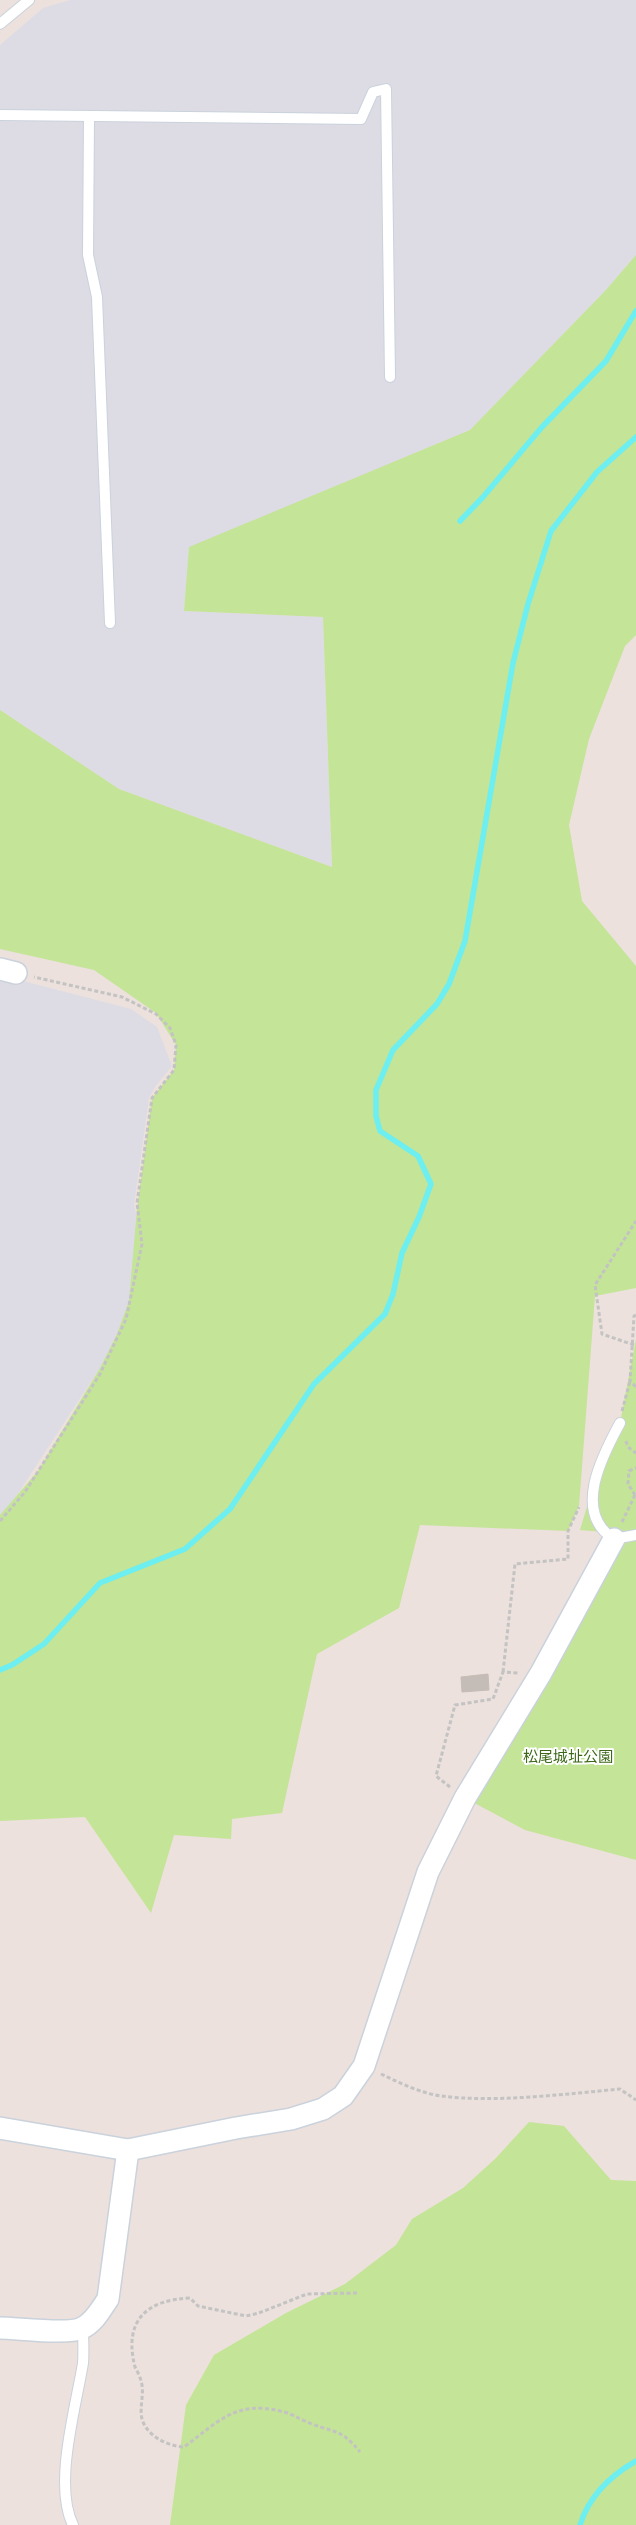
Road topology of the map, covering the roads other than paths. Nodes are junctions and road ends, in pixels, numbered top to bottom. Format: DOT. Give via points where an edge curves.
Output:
graph roads {
  1 [pos="29,0"];
  2 [pos="0,24"];
  3 [pos="0,115"];
  4 [pos="89,116"];
  5 [pos="390,377"];
  6 [pos="110,623"];
  7 [pos="620,1423"];
  8 [pos="636,1535"];
  9 [pos="614,1539"];
  10 [pos="0,2128"];
  11 [pos="128,2150"];
  12 [pos="0,2328"];
  13 [pos="82,2328"];
  14 [pos="74,2525"];
  1 -- 2 [label="lane"];
  3 -- 4 [label="lane"];
  4 -- 5 [label="lane" via="361,119 373,92 386,89"];
  4 -- 6 [label="lane" via="88,255 97,297"];
  7 -- 9 [label="lane" via="601,1460 594,1483 596,1521 603,1532"];
  8 -- 9 [label="lane"];
  9 -- 11 [label="street" via="541,1673 465,1798 428,1872 364,2066 343,2096 323,2109 291,2120"];
  10 -- 11 [label="street"];
  11 -- 13 [label="street" via="108,2299 97,2316"];
  12 -- 13 [label="street"];
  13 -- 14 [label="lane" via="83,2361 69,2441 67,2480 68,2514"];
}
